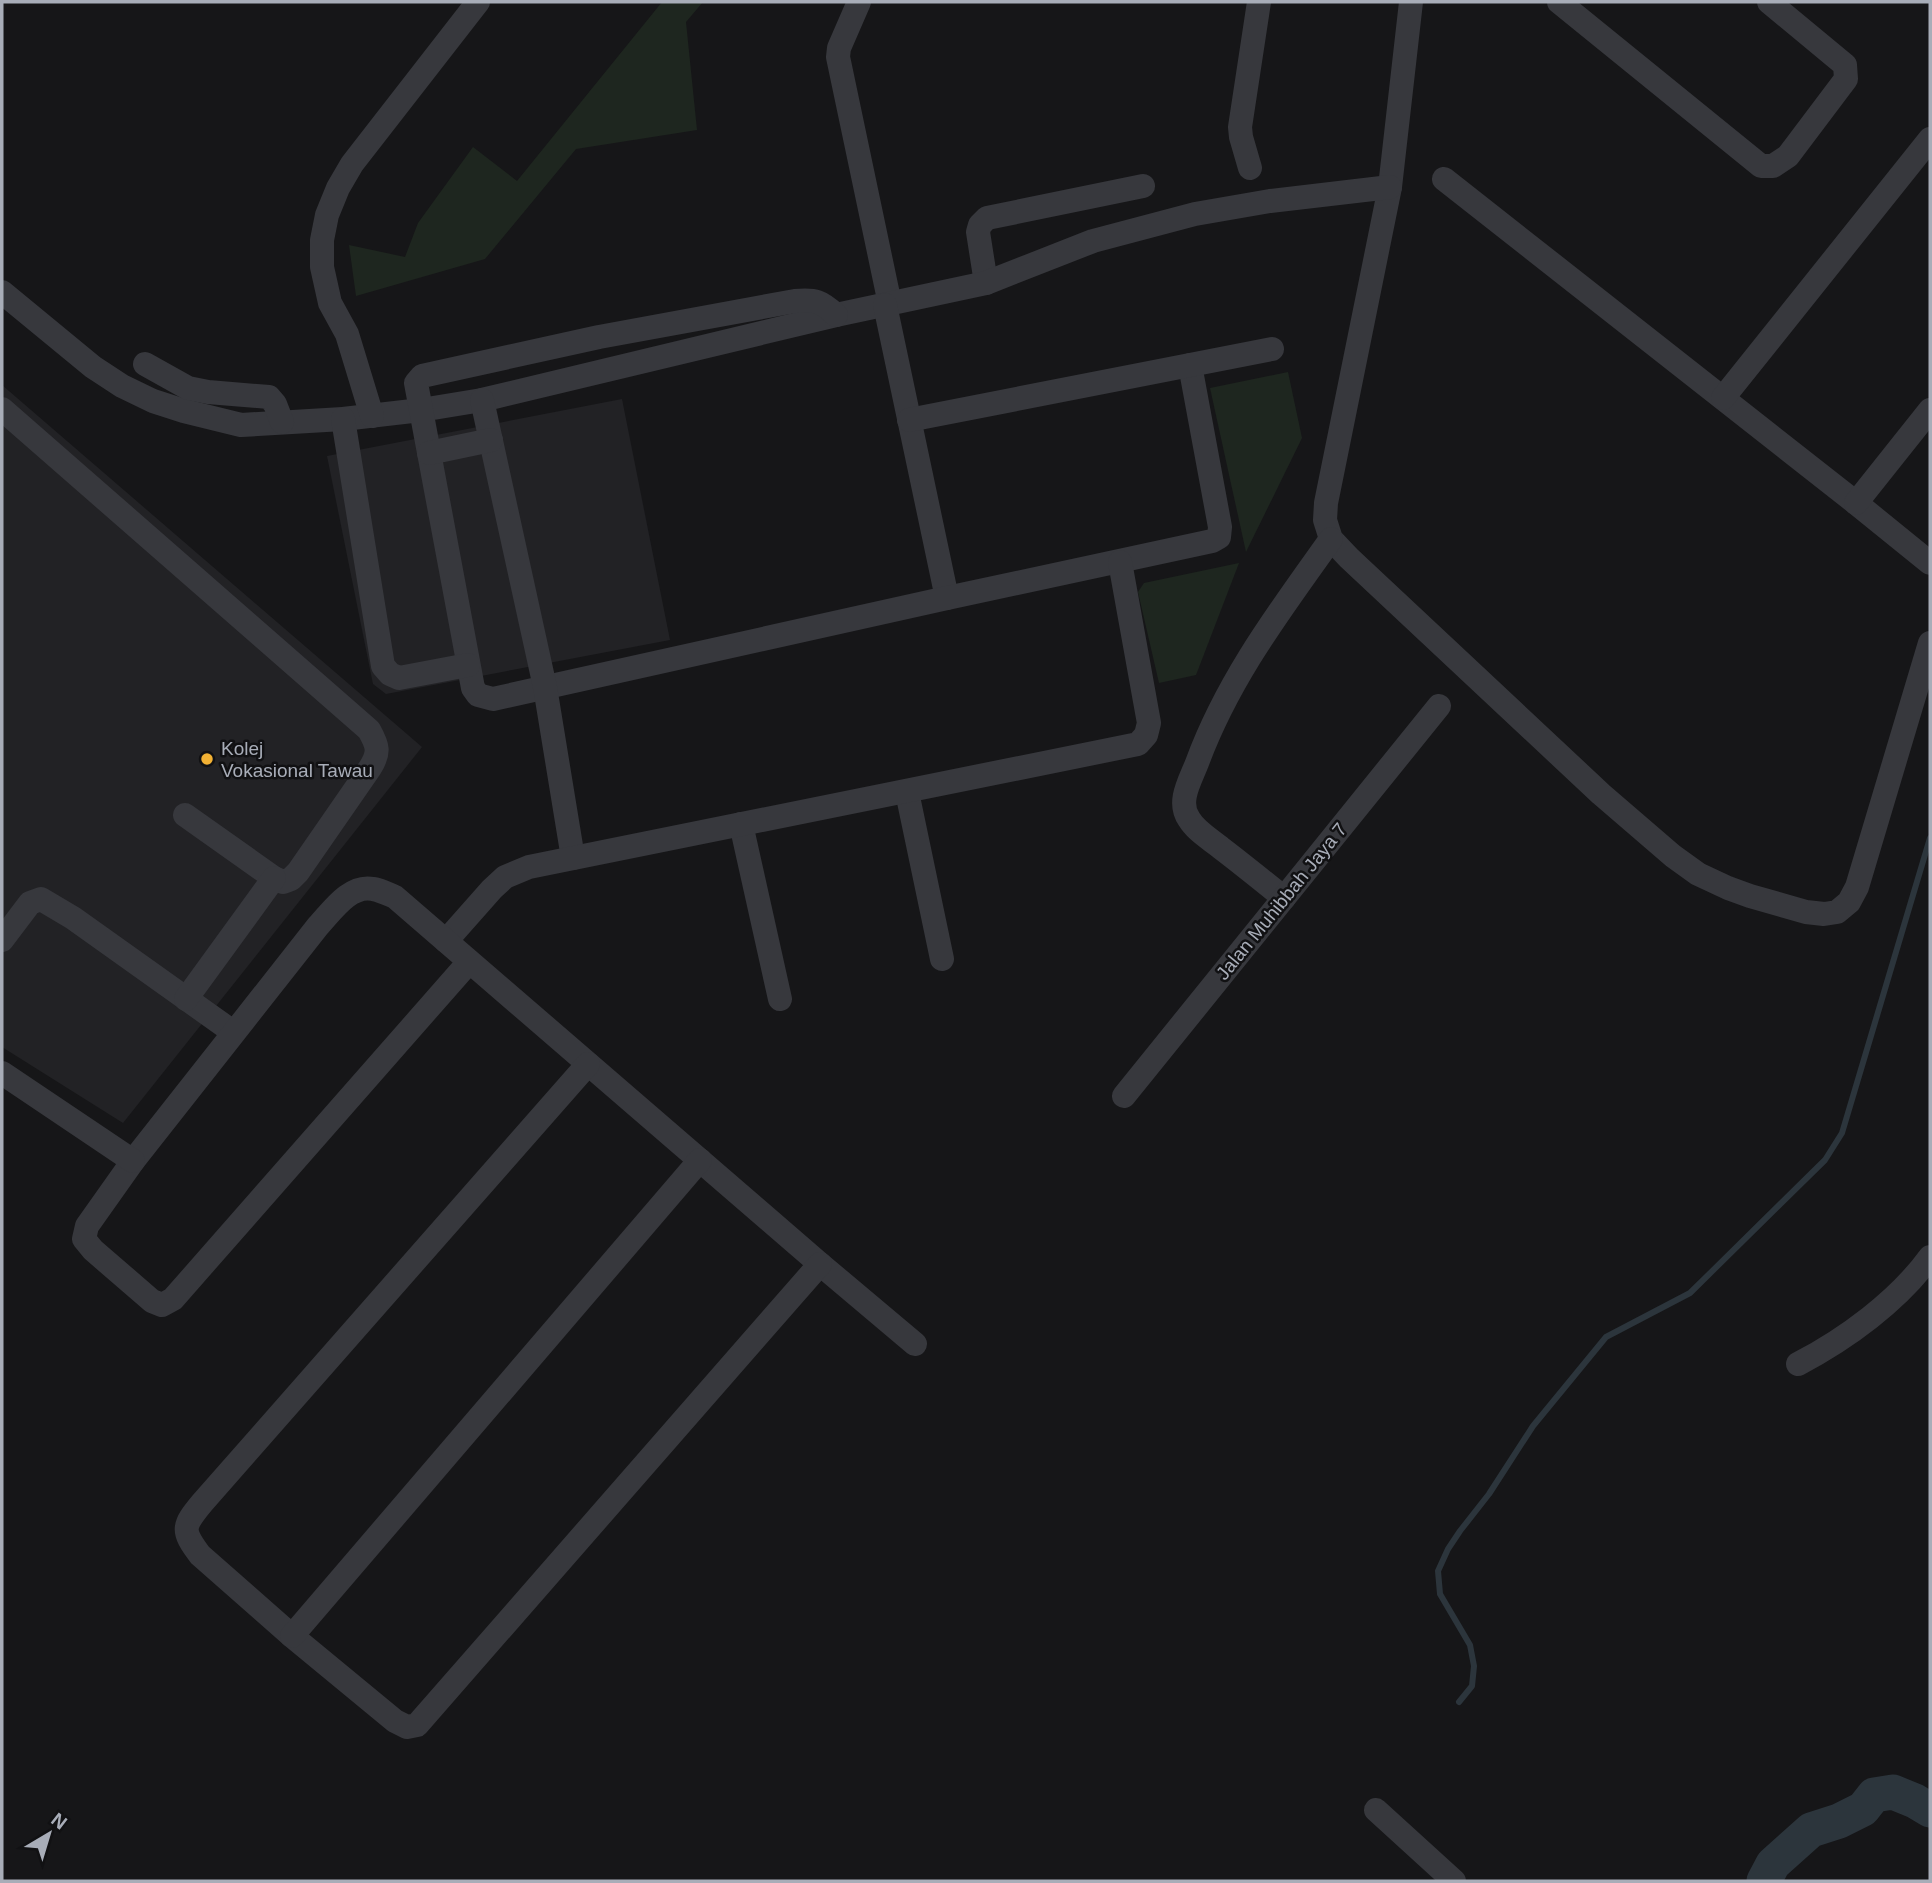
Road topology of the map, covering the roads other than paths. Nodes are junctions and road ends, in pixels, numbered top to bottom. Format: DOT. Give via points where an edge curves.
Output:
graph roads {
  1 [pos="478,2"];
  2 [pos="859,2"];
  3 [pos="1259,2"];
  4 [pos="1411,2"];
  5 [pos="1559,2"];
  6 [pos="1769,2"];
  7 [pos="1930,139"];
  8 [pos="1250,168"];
  9 [pos="1444,179"];
  10 [pos="1143,186"];
  11 [pos="1390,187"];
  12 [pos="986,283"];
  13 [pos="2,292"];
  14 [pos="888,305"];
  15 [pos="836,314"];
  16 [pos="1272,349"];
  17 [pos="145,364"];
  18 [pos="1190,365"];
  19 [pos="1723,397"];
  20 [pos="482,400"];
  21 [pos="2,409"];
  22 [pos="421,410"];
  23 [pos="1930,410"];
  24 [pos="372,416"];
  25 [pos="343,419"];
  26 [pos="909,420"];
  27 [pos="282,422"];
  28 [pos="491,440"];
  29 [pos="429,453"];
  30 [pos="1856,503"];
  31 [pos="1331,539"];
  32 [pos="1120,562"];
  33 [pos="1930,564"];
  34 [pos="947,598"];
  35 [pos="1930,643"];
  36 [pos="468,665"];
  37 [pos="545,687"];
  38 [pos="1439,706"];
  39 [pos="907,792"];
  40 [pos="185,815"];
  41 [pos="741,824"];
  42 [pos="573,858"];
  43 [pos="274,878"];
  44 [pos="1284,898"];
  45 [pos="2,940"];
  46 [pos="446,941"];
  47 [pos="942,959"];
  48 [pos="469,962"];
  49 [pos="187,999"];
  50 [pos="780,999"];
  51 [pos="233,1032"];
  52 [pos="588,1064"];
  53 [pos="2,1073"];
  54 [pos="1124,1096"];
  55 [pos="700,1160"];
  56 [pos="133,1161"];
  57 [pos="1930,1257"];
  58 [pos="820,1264"];
  59 [pos="915,1344"];
  60 [pos="1798,1364"];
  61 [pos="292,1636"];
  62 [pos="1376,1810"];
  63 [pos="1454,1881"];
  1 -- 24 [label="street" via="352,164 327,215 322,240 330,303 347,334"];
  2 -- 14 [label="street" via="838,57"];
  3 -- 8 [label="street" via="1241,127"];
  4 -- 11 [label="street"];
  5 -- 6 [label="street" via="1761,166 1773,166 1788,156 1846,79 1845,65"];
  7 -- 19 [label="street"];
  9 -- 19 [label="street"];
  10 -- 12 [label="street" via="987,218 978,232"];
  11 -- 12 [label="street" via="1195,214 1093,241"];
  11 -- 31 [label="street" via="1326,503"];
  12 -- 14 [label="street"];
  13 -- 27 [label="street" via="93,367 153,401 242,425"];
  14 -- 15 [label="street"];
  14 -- 26 [label="street"];
  15 -- 20 [label="street"];
  15 -- 22 [label="street" via="813,299 431,373 416,383"];
  16 -- 18 [label="street"];
  17 -- 27 [label="street" via="188,388 269,397"];
  18 -- 26 [label="street"];
  18 -- 32 [label="street" via="1219,537"];
  19 -- 30 [label="street"];
  20 -- 22 [label="street"];
  20 -- 28 [label="street"];
  21 -- 43 [label="street" via="369,730 377,744 377,757 370,768 298,872 284,882"];
  22 -- 24 [label="street"];
  22 -- 29 [label="street"];
  23 -- 30 [label="street"];
  24 -- 25 [label="street"];
  25 -- 27 [label="street"];
  25 -- 36 [label="street" via="383,666 399,678"];
  26 -- 34 [label="street"];
  28 -- 29 [label="street"];
  28 -- 37 [label="street"];
  29 -- 36 [label="street"];
  30 -- 33 [label="street"];
  31 -- 35 [label="street" via="1673,856 1727,887 1806,912 1837,912 1857,887"];
  31 -- 44 [label="street" via="1228,692 1183,805 1202,833"];
  32 -- 34 [label="street"];
  32 -- 39 [label="street" via="1149,723 1138,744"];
  34 -- 37 [label="street"];
  36 -- 37 [label="street" via="473,688 485,698"];
  37 -- 42 [label="street"];
  38 -- 44 [label="street, Jalan Muhibbah Jaya 7"];
  39 -- 41 [label="street"];
  39 -- 47 [label="street"];
  40 -- 43 [label="street"];
  41 -- 42 [label="street"];
  41 -- 50 [label="street"];
  42 -- 46 [label="street" via="505,877"];
  43 -- 49 [label="street"];
  44 -- 54 [label="street, Jalan Muhibbah Jaya 7"];
  45 -- 49 [label="street" via="30,902 41,899"];
  46 -- 48 [label="street"];
  46 -- 51 [label="street" via="395,897 371,888 354,891 318,926"];
  48 -- 52 [label="street"];
  48 -- 56 [label="street" via="173,1299 162,1305 84,1239 87,1226"];
  49 -- 51 [label="street"];
  51 -- 56 [label="street"];
  52 -- 55 [label="street"];
  52 -- 61 [label="street" via="192,1515 186,1527 188,1539 200,1555"];
  53 -- 56 [label="street"];
  55 -- 58 [label="street"];
  55 -- 61 [label="street"];
  57 -- 60 [label="street" via="1906,1285 1853,1331"];
  58 -- 59 [label="street"];
  58 -- 61 [label="street" via="417,1725 407,1727 395,1721"];
  62 -- 63 [label="street"];
}
